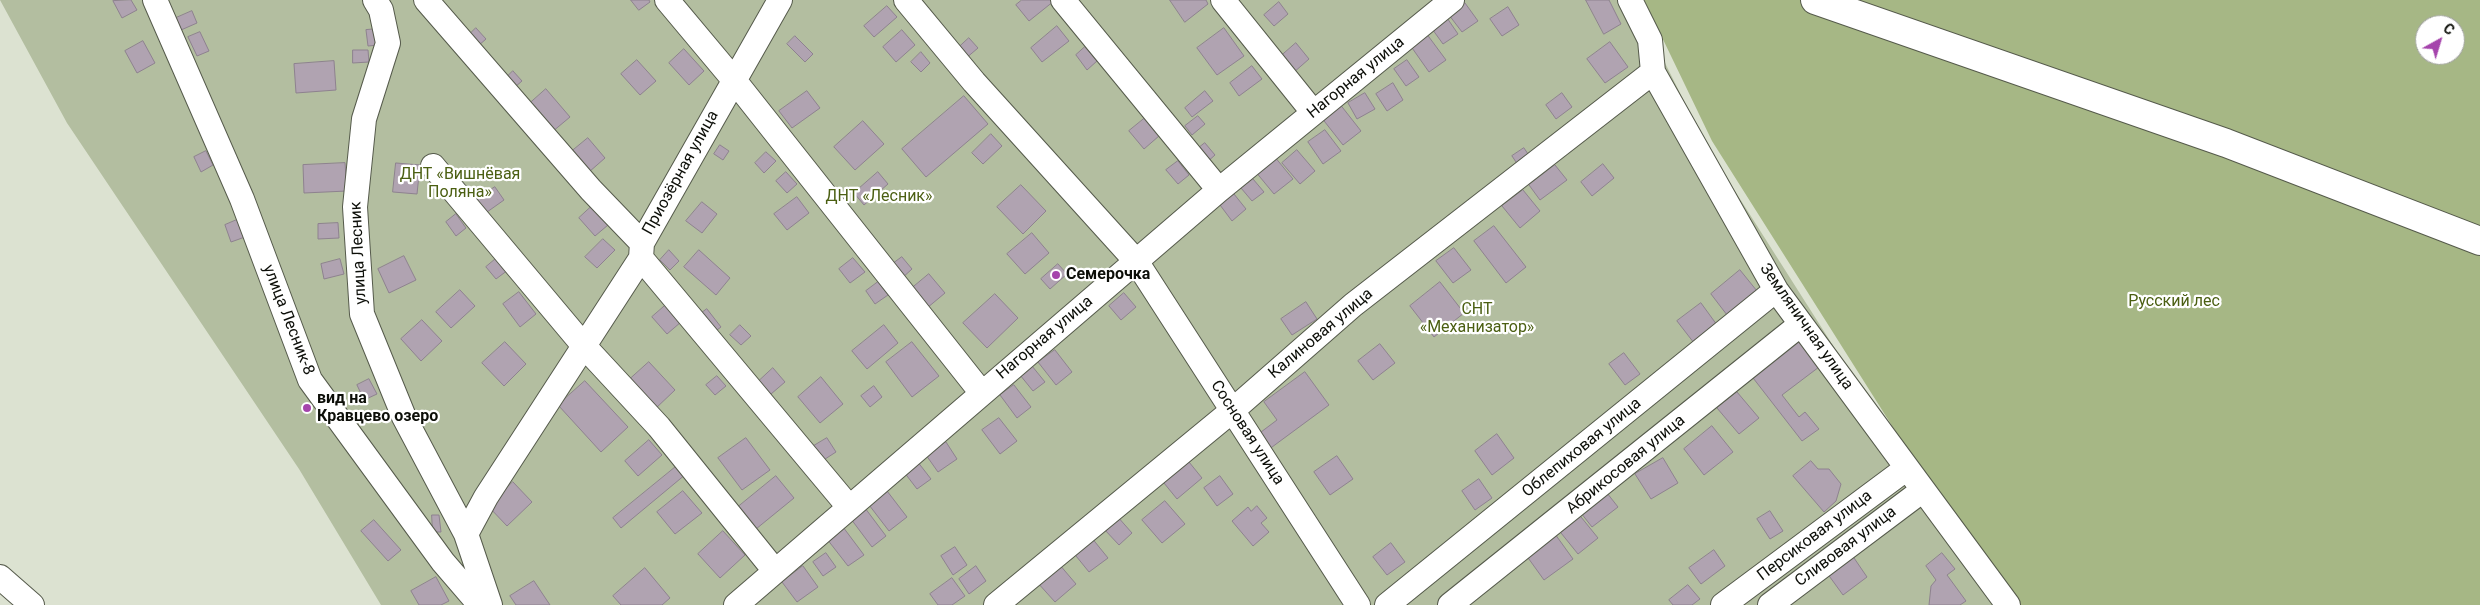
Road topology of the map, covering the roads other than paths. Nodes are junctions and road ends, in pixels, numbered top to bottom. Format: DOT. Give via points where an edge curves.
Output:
graph roads {
  1 [pos="155,0"];
  2 [pos="376,0"];
  3 [pos="426,0"];
  4 [pos="667,0"];
  5 [pos="780,0"];
  6 [pos="906,0"];
  7 [pos="1063,0"];
  8 [pos="1223,0"];
  9 [pos="1452,0"];
  10 [pos="1630,0"];
  11 [pos="1816,0"];
  12 [pos="1653,72"];
  13 [pos="734,80"];
  14 [pos="1313,112"];
  15 [pos="434,166"];
  16 [pos="1219,190"];
  17 [pos="2480,241"];
  18 [pos="641,250"];
  19 [pos="1136,261"];
  20 [pos="1776,290"];
  21 [pos="1801,324"];
  22 [pos="584,346"];
  23 [pos="982,392"];
  24 [pos="1233,410"];
  25 [pos="1907,468"];
  26 [pos="1923,490"];
  27 [pos="849,507"];
  28 [pos="466,534"];
  29 [pos="775,571"];
  30 [pos="0,577"];
  31 [pos="2000,602"];
  32 [pos="32,605"];
  33 [pos="480,605"];
  34 [pos="490,605"];
  35 [pos="736,605"];
  36 [pos="996,605"];
  37 [pos="1358,605"];
  38 [pos="1387,605"];
  39 [pos="1450,605"];
  40 [pos="1723,605"];
  41 [pos="1770,605"];
  1 -- 33 [label="street, улица Лесник-8" via="242,199 310,380 443,562"];
  2 -- 28 [label="street, улица Лесник" via="388,43 364,119 355,207 362,314 404,416"];
  3 -- 18 [label="street"];
  4 -- 13 [label="street"];
  5 -- 13 [label="street, Приозёрная улица"];
  6 -- 19 [label="street, Сосновая улица" via="974,82"];
  7 -- 16 [label="street"];
  8 -- 14 [label="street"];
  9 -- 14 [label="street, Нагорная улица"];
  10 -- 12 [label="street, Земляничная улица" via="1650,40"];
  11 -- 17 [label="main road" via="2226,143"];
  12 -- 20 [label="street, Земляничная улица"];
  12 -- 24 [label="street, Калиновая улица" via="1353,305"];
  13 -- 18 [label="street, Приозёрная улица"];
  13 -- 23 [label="street"];
  14 -- 16 [label="street, Нагорная улица"];
  15 -- 22 [label="street"];
  16 -- 19 [label="street, Нагорная улица"];
  18 -- 22 [label="street, Приозёрная улица"];
  18 -- 27 [label="street"];
  19 -- 23 [label="street, Нагорная улица"];
  19 -- 24 [label="street, Сосновая улица"];
  20 -- 21 [label="street, Земляничная улица"];
  20 -- 38 [label="street, Облепиховая улица"];
  21 -- 25 [label="street, Земляничная улица"];
  21 -- 39 [label="street, Абрикосовая улица"];
  22 -- 28 [label="street, Приозёрная улица"];
  22 -- 29 [label="street" via="658,427"];
  23 -- 27 [label="street, Нагорная улица"];
  24 -- 36 [label="street, Калиновая улица"];
  24 -- 37 [label="street, Сосновая улица"];
  25 -- 26 [label="street, Земляничная улица"];
  25 -- 40 [label="street, Персиковая улица"];
  26 -- 31 [label="street, Земляничная улица"];
  26 -- 41 [label="street, Сливовая улица"];
  27 -- 29 [label="street, Нагорная улица"];
  28 -- 34 [label="street, улица Лесник"];
  29 -- 35 [label="street, Нагорная улица"];
  30 -- 32 [label="street"];
}
